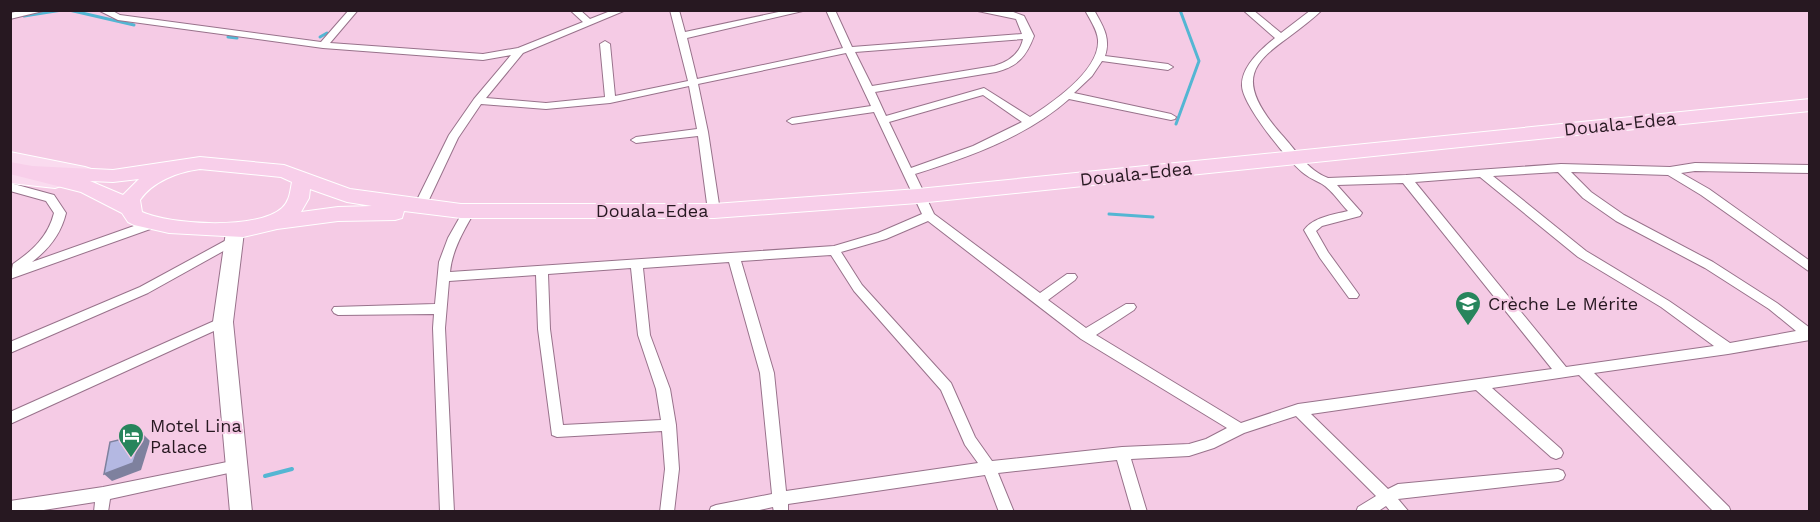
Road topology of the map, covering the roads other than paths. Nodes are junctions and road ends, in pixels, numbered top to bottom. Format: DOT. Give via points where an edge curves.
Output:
graph roads {
  1 [pos="44,10"];
  2 [pos="102,10"];
  3 [pos="354,10"];
  4 [pos="574,10"];
  5 [pos="622,10"];
  6 [pos="675,10"];
  7 [pos="803,10"];
  8 [pos="830,10"];
  9 [pos="977,10"];
  10 [pos="1089,10"];
  11 [pos="1247,10"];
  12 [pos="1318,10"];
  13 [pos="10,16"];
  14 [pos="589,23"];
  15 [pos="682,36"];
  16 [pos="1029,36"];
  17 [pos="1281,38"];
  18 [pos="605,44"];
  19 [pos="323,45"];
  20 [pos="847,50"];
  21 [pos="520,51"];
  22 [pos="1099,58"];
  23 [pos="1168,67"];
  24 [pos="693,81"];
  25 [pos="869,90"];
  26 [pos="1067,95"];
  27 [pos="478,100"];
  28 [pos="610,100"];
  29 [pos="1809,105"];
  30 [pos="878,108"];
  31 [pos="1170,117"];
  32 [pos="884,120"];
  33 [pos="792,121"];
  34 [pos="1031,123"];
  35 [pos="703,132"];
  36 [pos="636,140"];
  37 [pos="1294,157"];
  38 [pos="10,158"];
  39 [pos="181,165"];
  40 [pos="10,168"];
  41 [pos="1562,168"];
  42 [pos="1809,169"];
  43 [pos="1670,171"];
  44 [pos="33,172"];
  45 [pos="907,173"];
  46 [pos="1483,174"];
  47 [pos="96,176"];
  48 [pos="10,177"];
  49 [pos="302,179"];
  50 [pos="1406,179"];
  51 [pos="1327,182"];
  52 [pos="78,185"];
  53 [pos="10,187"];
  54 [pos="918,196"];
  55 [pos="420,206"];
  56 [pos="130,208"];
  57 [pos="465,211"];
  58 [pos="714,211"];
  59 [pos="928,216"];
  60 [pos="276,222"];
  61 [pos="152,224"];
  62 [pos="234,236"];
  63 [pos="834,250"];
  64 [pos="734,257"];
  65 [pos="637,264"];
  66 [pos="1809,268"];
  67 [pos="542,271"];
  68 [pos="10,273"];
  69 [pos="444,277"];
  70 [pos="1071,277"];
  71 [pos="1353,295"];
  72 [pos="1039,300"];
  73 [pos="1130,307"];
  74 [pos="441,309"];
  75 [pos="338,310"];
  76 [pos="223,322"];
  77 [pos="1809,334"];
  78 [pos="1086,335"];
  79 [pos="10,348"];
  80 [pos="1728,349"];
  81 [pos="1582,370"];
  82 [pos="1563,372"];
  83 [pos="1478,384"];
  84 [pos="1298,410"];
  85 [pos="10,418"];
  86 [pos="669,425"];
  87 [pos="1240,429"];
  88 [pos="1122,453"];
  89 [pos="1556,453"];
  90 [pos="237,466"];
  91 [pos="989,468"];
  92 [pos="1558,475"];
  93 [pos="103,494"];
  94 [pos="1386,498"];
  95 [pos="780,505"];
  96 [pos="10,508"];
  97 [pos="101,512"];
  98 [pos="241,512"];
  99 [pos="447,512"];
  100 [pos="667,512"];
  101 [pos="716,512"];
  102 [pos="1007,512"];
  103 [pos="1140,512"];
  104 [pos="1363,512"];
  105 [pos="1402,512"];
  106 [pos="1725,512"];
  1 -- 13 [label="street"];
  2 -- 19 [label="street" via="118,17"];
  3 -- 19 [label="street"];
  4 -- 14 [label="street"];
  5 -- 14 [label="street"];
  6 -- 15 [label="street"];
  7 -- 15 [label="street"];
  8 -- 20 [label="street"];
  9 -- 16 [label="street" via="1019,17"];
  10 -- 22 [label="street" via="1103,40"];
  11 -- 17 [label="street"];
  12 -- 17 [label="street"];
  14 -- 21 [label="street"];
  15 -- 24 [label="street"];
  16 -- 20 [label="street"];
  16 -- 25 [label="street" via="1026,47 1008,66"];
  17 -- 37 [label="street" via="1256,61 1247,84 1260,115"];
  18 -- 28 [label="street"];
  19 -- 21 [label="street" via="483,57"];
  20 -- 24 [label="street"];
  20 -- 25 [label="street"];
  21 -- 27 [label="street"];
  22 -- 23 [label="street"];
  22 -- 26 [label="street"];
  24 -- 28 [label="street"];
  24 -- 35 [label="street"];
  25 -- 30 [label="street"];
  26 -- 31 [label="street"];
  26 -- 34 [label="street"];
  27 -- 28 [label="street" via="546,106"];
  27 -- 55 [label="street" via="453,137"];
  29 -- 37 [label="highway, Douala-Edea"];
  30 -- 32 [label="street"];
  30 -- 33 [label="street"];
  32 -- 34 [label="street" via="984,90"];
  32 -- 45 [label="street"];
  34 -- 45 [label="street" via="973,152"];
  35 -- 36 [label="street"];
  35 -- 58 [label="street"];
  37 -- 51 [label="street"];
  37 -- 54 [label="highway, Douala-Edea"];
  38 -- 47 [label="main road"];
  39 -- 47 [label="highway"];
  39 -- 49 [label="highway" via="200,163 284,171"];
  39 -- 56 [label="highway" via="150,178 133,195"];
  40 -- 44 [label="highway"];
  41 -- 43 [label="street"];
  41 -- 46 [label="street"];
  41 -- 77 [label="street" via="1587,195 1620,218 1709,265"];
  42 -- 43 [label="street" via="1695,167"];
  43 -- 66 [label="street"];
  44 -- 47 [label="highway"];
  44 -- 52 [label="highway"];
  45 -- 54 [label="street"];
  46 -- 50 [label="street"];
  46 -- 80 [label="street" via="1582,254 1665,304"];
  48 -- 52 [label="main road"];
  49 -- 55 [label="highway" via="347,195"];
  49 -- 60 [label="highway" via="297,204"];
  50 -- 51 [label="street"];
  50 -- 82 [label="street"];
  51 -- 71 [label="street" via="1356,213 1318,223 1310,230"];
  52 -- 56 [label="highway" via="115,198"];
  53 -- 68 [label="street" via="50,198 60,213 44,246"];
  54 -- 58 [label="highway, Douala-Edea"];
  54 -- 59 [label="street"];
  55 -- 57 [label="highway"];
  56 -- 61 [label="highway" via="135,217"];
  57 -- 58 [label="highway, Douala-Edea"];
  57 -- 60 [label="highway" via="338,214"];
  57 -- 69 [label="street" via="449,248"];
  59 -- 63 [label="street" via="882,236"];
  59 -- 72 [label="street"];
  60 -- 62 [label="highway"];
  61 -- 62 [label="highway"];
  61 -- 68 [label="street"];
  62 -- 76 [label="main road"];
  62 -- 79 [label="street" via="144,290"];
  63 -- 64 [label="street"];
  63 -- 91 [label="street" via="858,288 940,378"];
  64 -- 65 [label="street"];
  64 -- 95 [label="street" via="767,373"];
  65 -- 67 [label="street"];
  65 -- 86 [label="street" via="644,335 663,389"];
  67 -- 69 [label="street"];
  67 -- 86 [label="street" via="544,329 557,431"];
  69 -- 74 [label="street"];
  70 -- 72 [label="street"];
  72 -- 78 [label="street"];
  73 -- 78 [label="street"];
  74 -- 75 [label="street"];
  74 -- 99 [label="street"];
  76 -- 85 [label="street"];
  76 -- 90 [label="main road"];
  77 -- 80 [label="street"];
  78 -- 87 [label="street"];
  80 -- 81 [label="street"];
  81 -- 82 [label="street"];
  81 -- 106 [label="street"];
  82 -- 83 [label="street"];
  83 -- 84 [label="street"];
  83 -- 89 [label="street"];
  84 -- 87 [label="street"];
  84 -- 94 [label="street"];
  86 -- 100 [label="street" via="672,469"];
  87 -- 88 [label="street" via="1189,450"];
  88 -- 91 [label="street"];
  88 -- 103 [label="street"];
  90 -- 93 [label="street"];
  90 -- 98 [label="main road"];
  91 -- 95 [label="street"];
  91 -- 102 [label="street"];
  92 -- 94 [label="street" via="1398,491"];
  93 -- 96 [label="street"];
  93 -- 97 [label="street"];
  94 -- 104 [label="street"];
  94 -- 105 [label="street"];
  95 -- 101 [label="street"];
}
